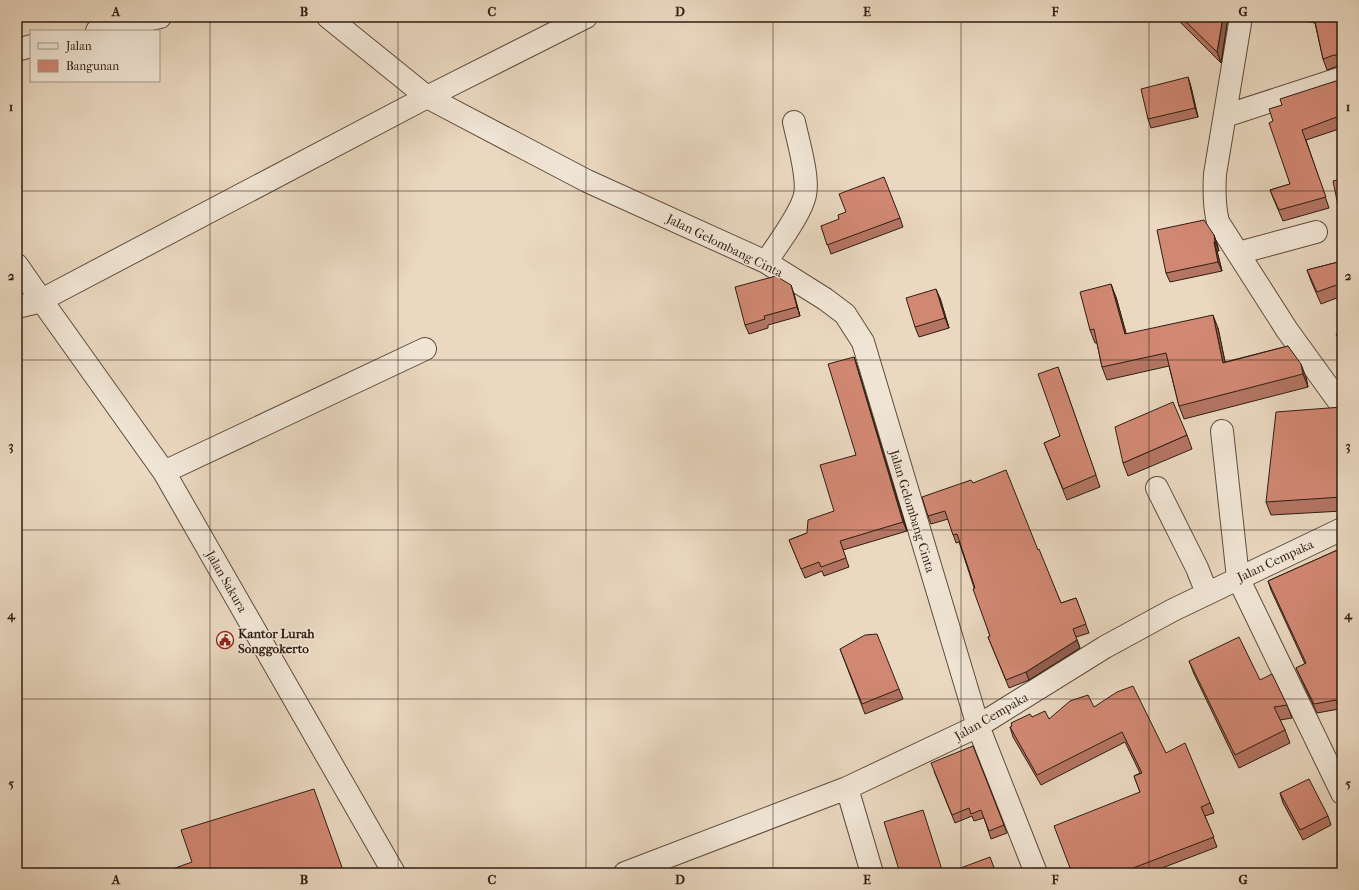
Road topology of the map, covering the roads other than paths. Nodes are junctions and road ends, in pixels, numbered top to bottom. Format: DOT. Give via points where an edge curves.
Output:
graph roads {
  1 [pos="160,17"];
  2 [pos="328,17"];
  3 [pos="586,17"];
  4 [pos="1241,17"];
  5 [pos="102,30"];
  6 [pos="30,46"];
  7 [pos="17,50"];
  8 [pos="1342,78"];
  9 [pos="427,97"];
  10 [pos="1224,116"];
  11 [pos="794,122"];
  12 [pos="1316,232"];
  13 [pos="1238,253"];
  14 [pos="766,262"];
  15 [pos="17,265"];
  16 [pos="42,302"];
  17 [pos="17,307"];
  18 [pos="425,349"];
  19 [pos="1342,406"];
  20 [pos="1222,431"];
  21 [pos="164,472"];
  22 [pos="1157,488"];
  23 [pos="1342,528"];
  24 [pos="1238,578"];
  25 [pos="1207,593"];
  26 [pos="978,726"];
  27 [pos="848,788"];
  28 [pos="1342,793"];
  29 [pos="394,873"];
  30 [pos="625,873"];
  31 [pos="872,873"];
  32 [pos="1036,873"];
  1 -- 5 [label="street"];
  2 -- 9 [label="street, Jalan Gelombang Cinta"];
  3 -- 9 [label="street"];
  4 -- 10 [label="street"];
  6 -- 7 [label="street"];
  8 -- 10 [label="street"];
  9 -- 14 [label="street, Jalan Gelombang Cinta" via="587,181"];
  9 -- 16 [label="street" via="49,296"];
  10 -- 13 [label="street" via="1214,195 1218,222"];
  11 -- 14 [label="street" via="806,178 805,195 798,212"];
  12 -- 13 [label="street"];
  13 -- 19 [label="street" via="1287,330"];
  14 -- 26 [label="street, Jalan Gelombang Cinta" via="845,314 863,342"];
  15 -- 16 [label="street, Jalan Sakura"];
  16 -- 17 [label="street"];
  16 -- 21 [label="street, Jalan Sakura"];
  18 -- 21 [label="street"];
  20 -- 24 [label="street"];
  21 -- 29 [label="street, Jalan Sakura"];
  22 -- 25 [label="street"];
  23 -- 24 [label="street, Jalan Cempaka"];
  24 -- 25 [label="street, Jalan Cempaka"];
  24 -- 28 [label="street"];
  25 -- 26 [label="street, Jalan Cempaka" via="1105,647"];
  26 -- 27 [label="street, Jalan Cempaka"];
  26 -- 32 [label="street, Jalan Gelombang Cinta"];
  27 -- 30 [label="street, Jalan Cempaka"];
  27 -- 31 [label="street"];
}
